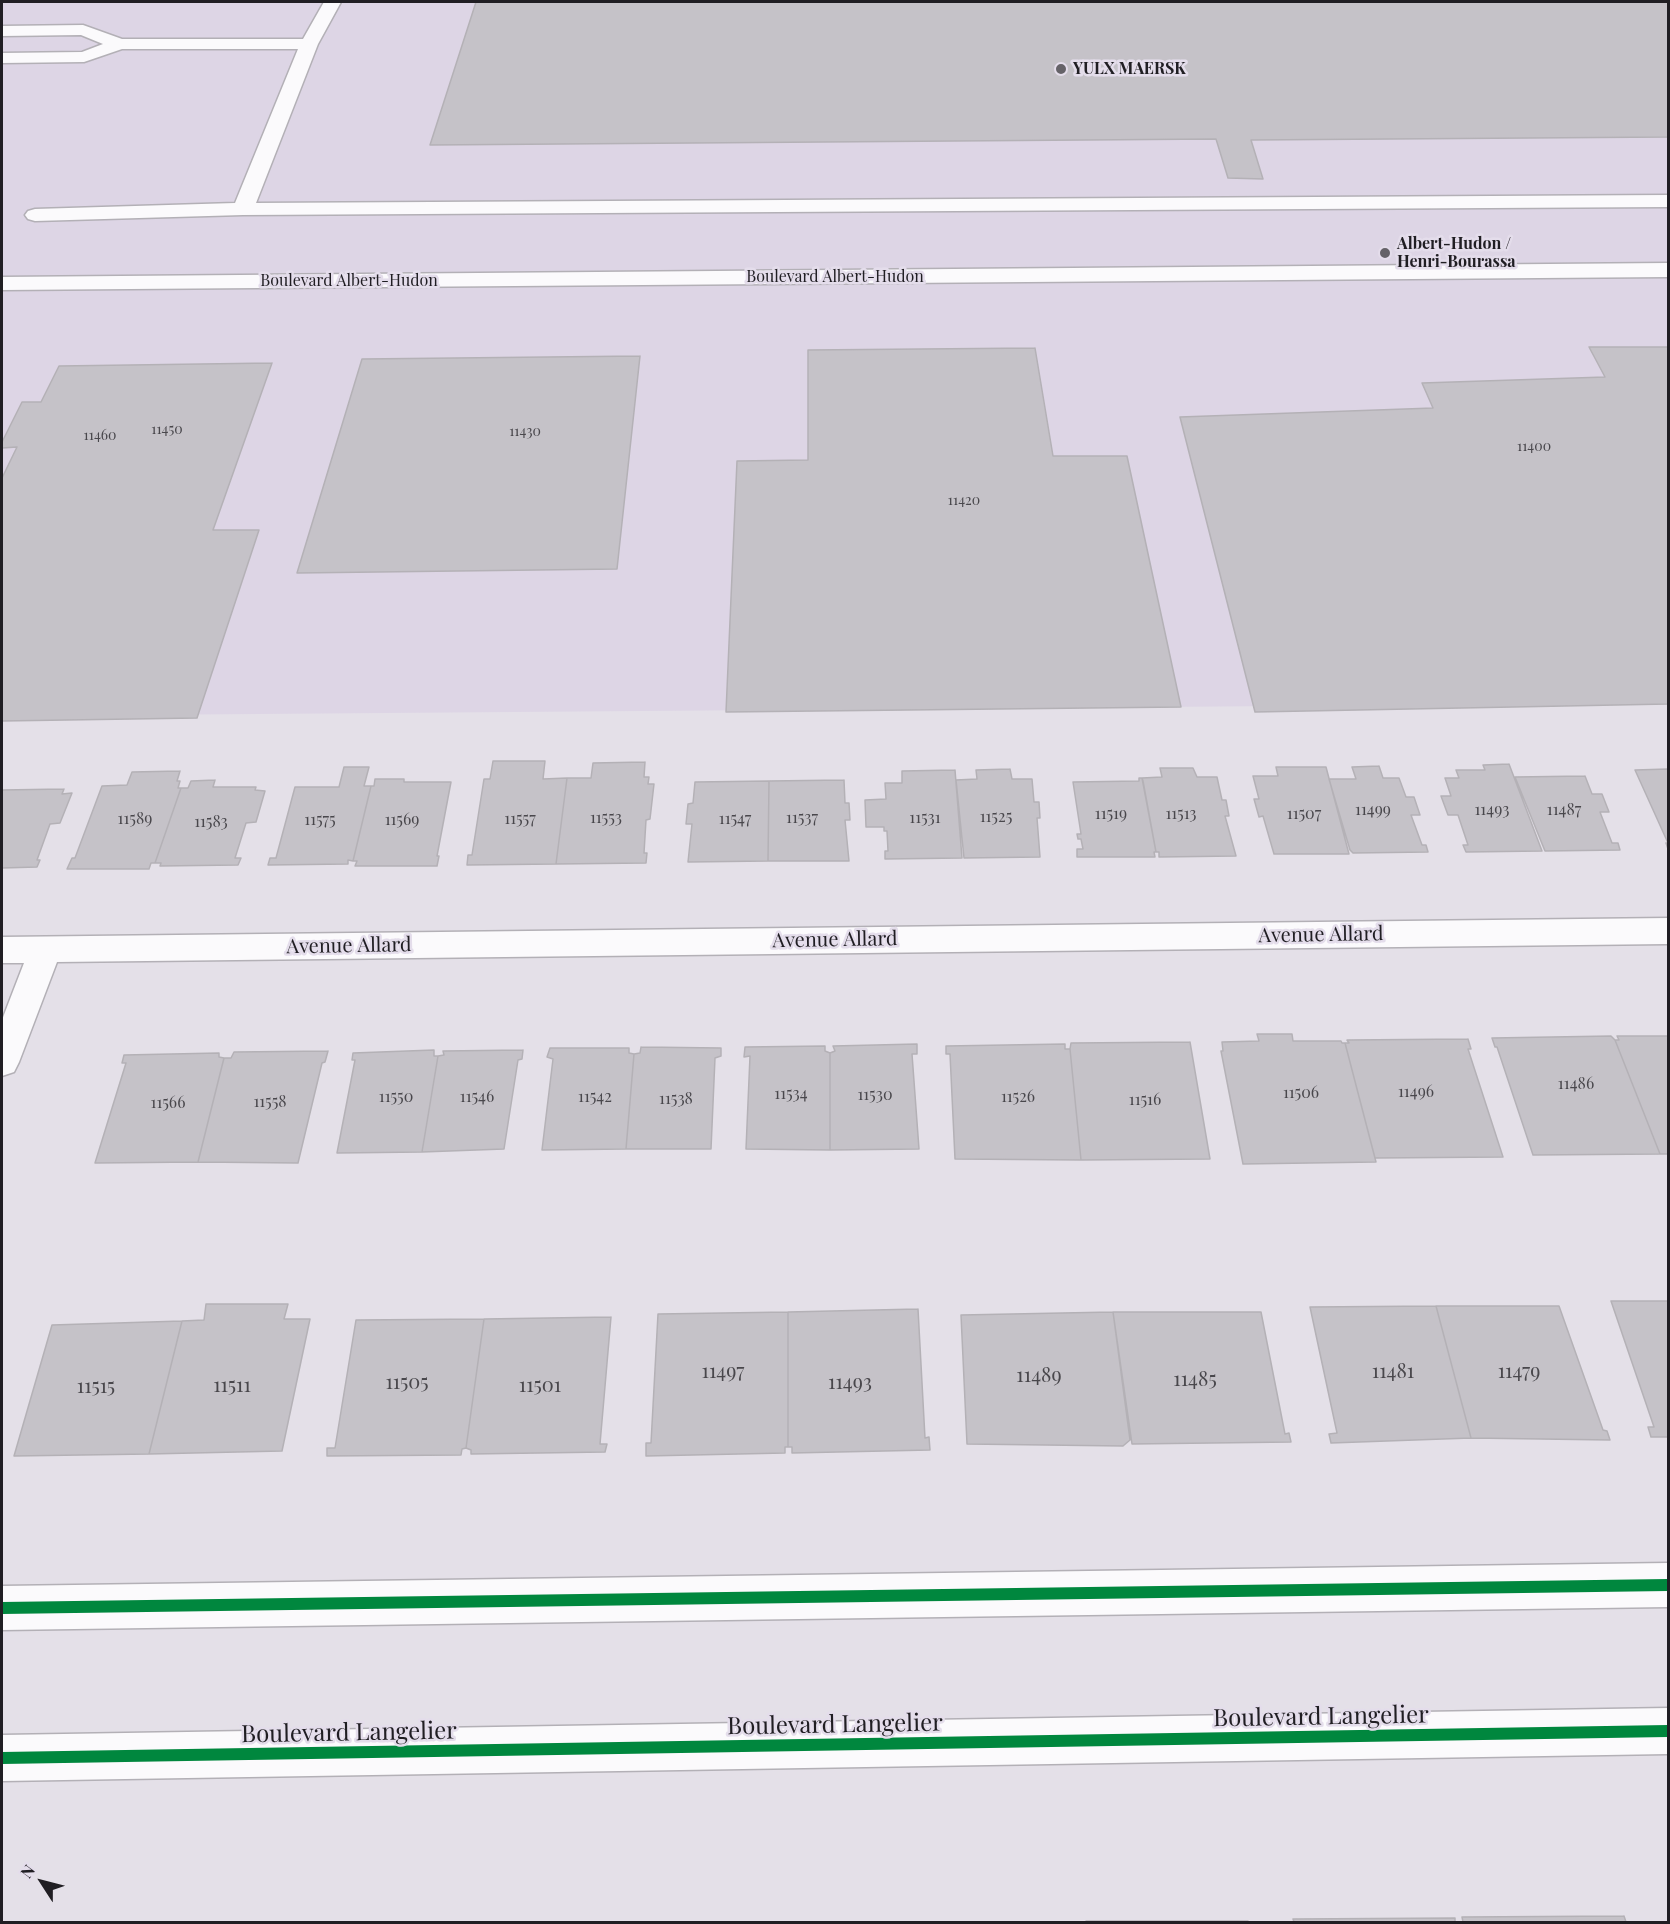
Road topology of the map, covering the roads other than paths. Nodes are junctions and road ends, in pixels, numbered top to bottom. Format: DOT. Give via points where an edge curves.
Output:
graph roads {
  1 [pos="332,2"];
  2 [pos="2,31"];
  3 [pos="120,44"];
  4 [pos="309,44"];
  5 [pos="2,58"];
  6 [pos="1668,201"];
  7 [pos="243,209"];
  8 [pos="35,215"];
  9 [pos="1668,270"];
  10 [pos="2,284"];
  11 [pos="1668,931"];
  12 [pos="46,949"];
  13 [pos="2,950"];
  14 [pos="2,1062"];
  15 [pos="1668,1585"];
  16 [pos="2,1608"];
  17 [pos="1668,1731"];
  18 [pos="2,1758"];
  1 -- 4 [label="street"];
  2 -- 3 [label="street" via="83,30"];
  3 -- 4 [label="street"];
  3 -- 5 [label="street" via="84,57"];
  4 -- 7 [label="street"];
  6 -- 7 [label="street"];
  7 -- 8 [label="street"];
  9 -- 10 [label="street, Boulevard Albert-Hudon"];
  11 -- 12 [label="street, Avenue Allard"];
  12 -- 13 [label="street, Avenue Allard"];
  12 -- 14 [label="street"];
  15 -- 16 [label="street"];
  17 -- 18 [label="street, Boulevard Langelier"];
}
